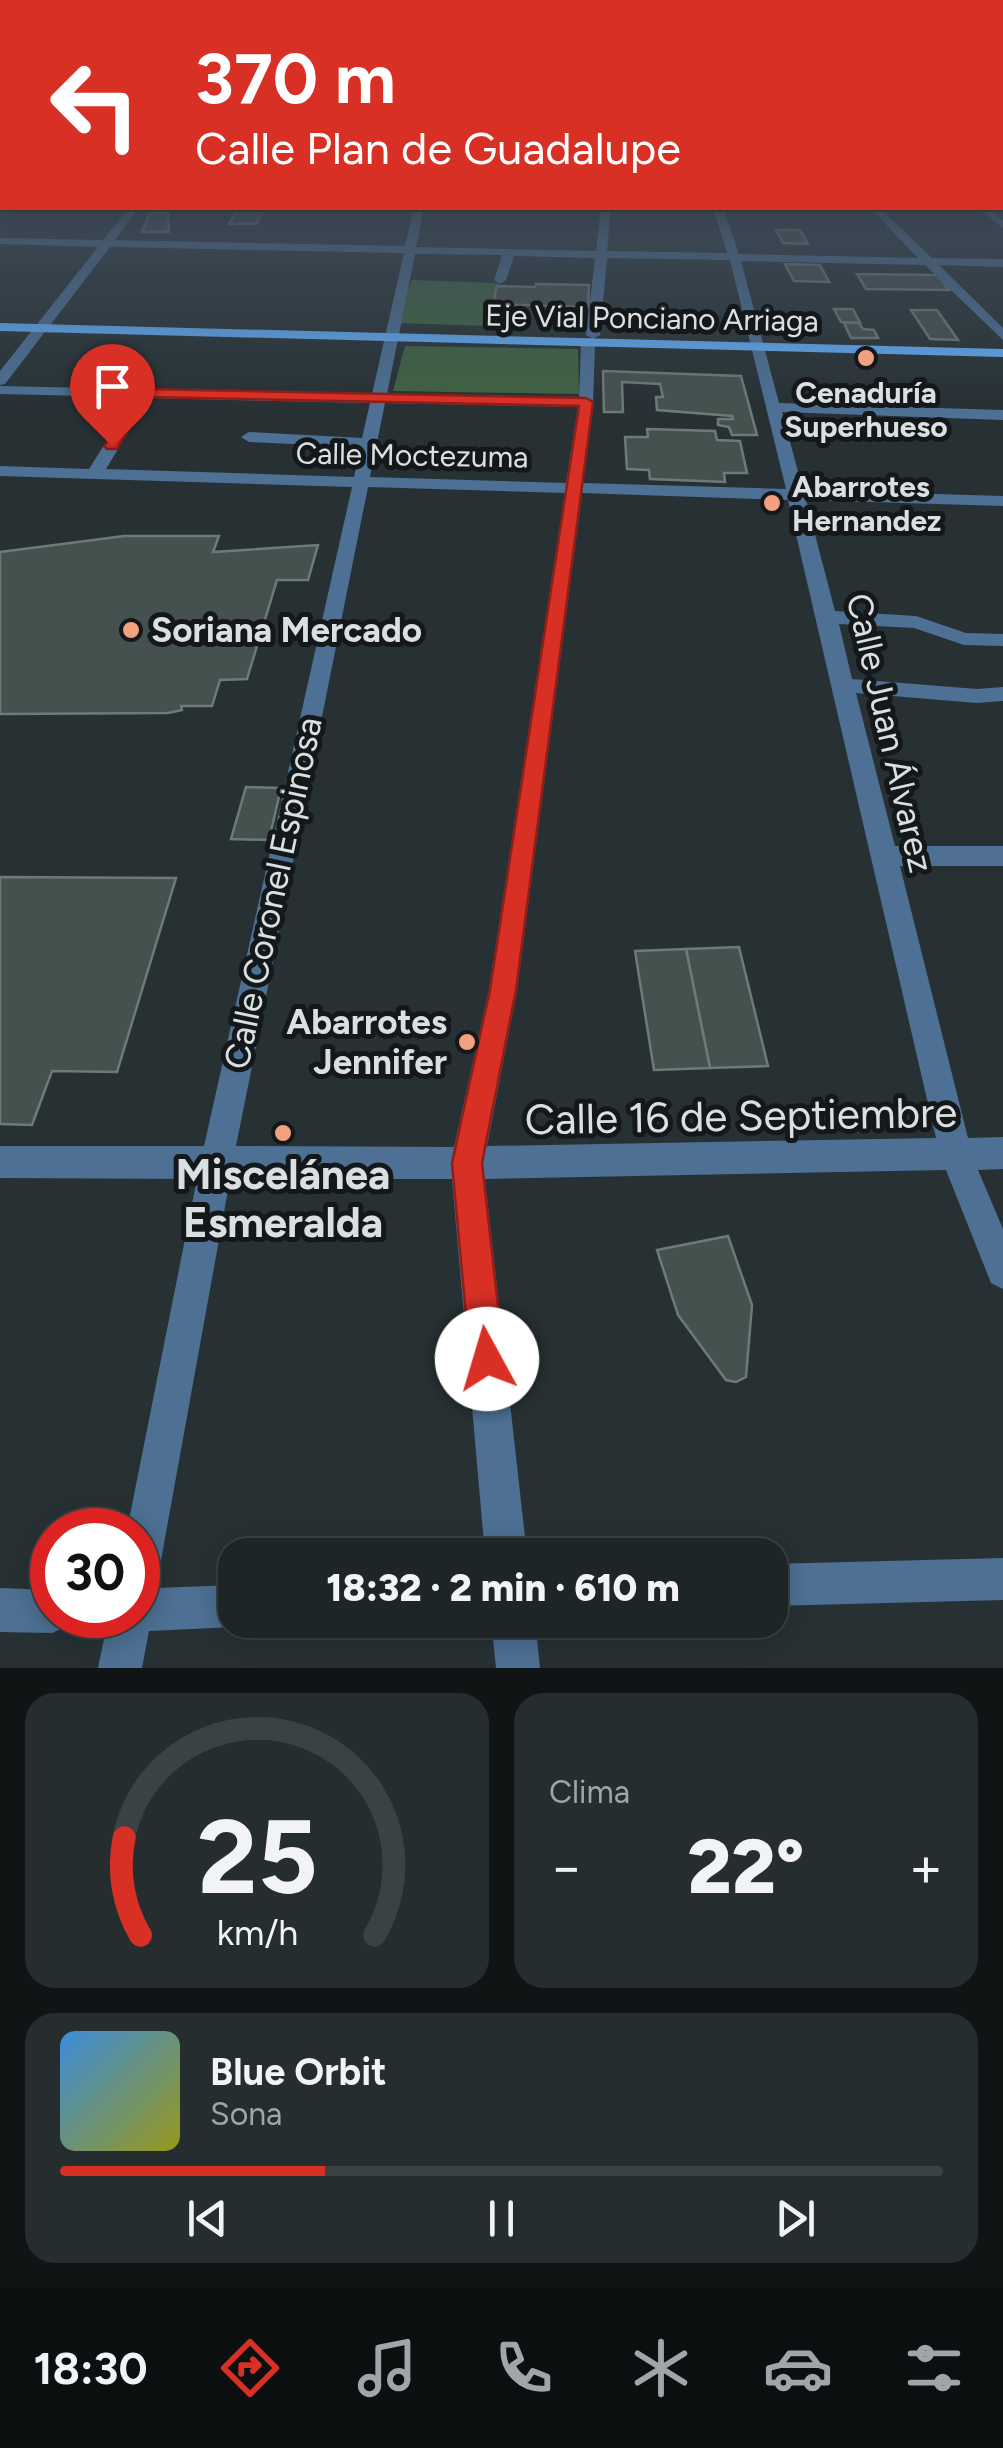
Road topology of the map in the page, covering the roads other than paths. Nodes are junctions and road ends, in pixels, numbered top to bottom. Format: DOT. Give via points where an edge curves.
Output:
graph roads {
  1 [pos="86,255"];
  2 [pos="99,255"];
  3 [pos="411,255"];
  4 [pos="509,255"];
  5 [pos="596,255"];
  6 [pos="601,255"];
  7 [pos="735,255"];
  8 [pos="925,255"];
  9 [pos="736,258"];
  10 [pos="933,262"];
  11 [pos="1003,263"];
  12 [pos="500,280"];
  13 [pos="0,323"];
  14 [pos="36,324"];
  15 [pos="391,333"];
  16 [pos="1003,336"];
  17 [pos="591,339"];
  18 [pos="12,341"];
  19 [pos="757,344"];
  20 [pos="1003,344"];
  21 [pos="1003,353"];
  22 [pos="0,381"];
  23 [pos="0,390"];
  24 [pos="144,393"];
  25 [pos="380,398"];
  26 [pos="586,402"];
  27 [pos="772,408"];
  28 [pos="1003,415"];
  29 [pos="250,438"];
  30 [pos="369,443"];
  31 [pos="0,471"];
  32 [pos="96,473"];
  33 [pos="362,482"];
  34 [pos="575,486"];
  35 [pos="795,496"];
  36 [pos="1003,501"];
  37 [pos="827,617"];
  38 [pos="1003,640"];
  39 [pos="843,686"];
  40 [pos="1003,694"];
  41 [pos="883,856"];
  42 [pos="1003,856"];
  43 [pos="1003,1153"];
  44 [pos="956,1155"];
  45 [pos="0,1162"];
  46 [pos="218,1162"];
  47 [pos="467,1163"];
  48 [pos="1003,1271"];
  49 [pos="152,1508"];
  50 [pos="504,1538"];
  51 [pos="1003,1579"];
  52 [pos="788,1585"];
  53 [pos="218,1607"];
  54 [pos="160,1609"];
  55 [pos="0,1610"];
  56 [pos="30,1610"];
  57 [pos="126,1638"];
  58 [pos="515,1638"];
  59 [pos="120,1668"];
  60 [pos="518,1668"];
  1 -- 14 [label="street"];
  2 -- 14 [label="street"];
  3 -- 15 [label="street, Calle Coronel Espinosa"];
  4 -- 12 [label="street"];
  5 -- 6 [label="street"];
  6 -- 9 [label="street"];
  6 -- 17 [label="street"];
  7 -- 9 [label="street, Calle Juan Álvarez"];
  8 -- 10 [label="street"];
  9 -- 10 [label="street"];
  9 -- 19 [label="street, Calle Juan Álvarez"];
  10 -- 11 [label="street"];
  10 -- 16 [label="street"];
  13 -- 14 [label="main road, Eje Vial Ponciano Arriaga"];
  14 -- 15 [label="main road, Eje Vial Ponciano Arriaga"];
  14 -- 18 [label="street"];
  14 -- 22 [label="street"];
  15 -- 17 [label="main road, Eje Vial Ponciano Arriaga"];
  15 -- 25 [label="street, Calle Coronel Espinosa"];
  17 -- 19 [label="main road, Eje Vial Ponciano Arriaga"];
  17 -- 26 [label="street"];
  19 -- 20 [label="main road, Eje Vial Ponciano Arriaga"];
  19 -- 21 [label="main road, Eje Vial Ponciano Arriaga"];
  19 -- 27 [label="street, Calle Juan Álvarez"];
  23 -- 24 [label="street"];
  24 -- 25 [label="street"];
  24 -- 32 [label="street"];
  25 -- 26 [label="street"];
  25 -- 30 [label="street, Calle Coronel Espinosa"];
  26 -- 34 [label="street"];
  27 -- 28 [label="street"];
  27 -- 35 [label="street, Calle Juan Álvarez"];
  29 -- 30 [label="street"];
  30 -- 33 [label="street, Calle Coronel Espinosa"];
  31 -- 32 [label="street, Calle Moctezuma"];
  32 -- 33 [label="street, Calle Moctezuma"];
  33 -- 34 [label="street, Calle Moctezuma"];
  33 -- 46 [label="street, Calle Coronel Espinosa"];
  34 -- 35 [label="street, Calle Moctezuma"];
  34 -- 47 [label="street" via="503,990"];
  35 -- 36 [label="street, Calle Moctezuma"];
  35 -- 37 [label="street, Calle Juan Álvarez"];
  37 -- 38 [label="street" via="916,622 964,639"];
  37 -- 39 [label="street, Calle Juan Álvarez"];
  39 -- 40 [label="street"];
  39 -- 41 [label="street, Calle Juan Álvarez"];
  41 -- 42 [label="street"];
  41 -- 44 [label="street, Calle Juan Álvarez"];
  43 -- 44 [label="street, Calle 16 de Septiembre"];
  44 -- 47 [label="street, Calle 16 de Septiembre"];
  44 -- 48 [label="street, Calle Juan Álvarez"];
  45 -- 46 [label="street, Calle 16 de Septiembre"];
  46 -- 47 [label="street, Calle 16 de Septiembre"];
  46 -- 49 [label="street, Calle Coronel Espinosa"];
  47 -- 50 [label="street"];
  51 -- 52 [label="street"];
  53 -- 54 [label="street"];
  55 -- 56 [label="street"];
  57 -- 59 [label="street"];
  58 -- 60 [label="street"];
}
